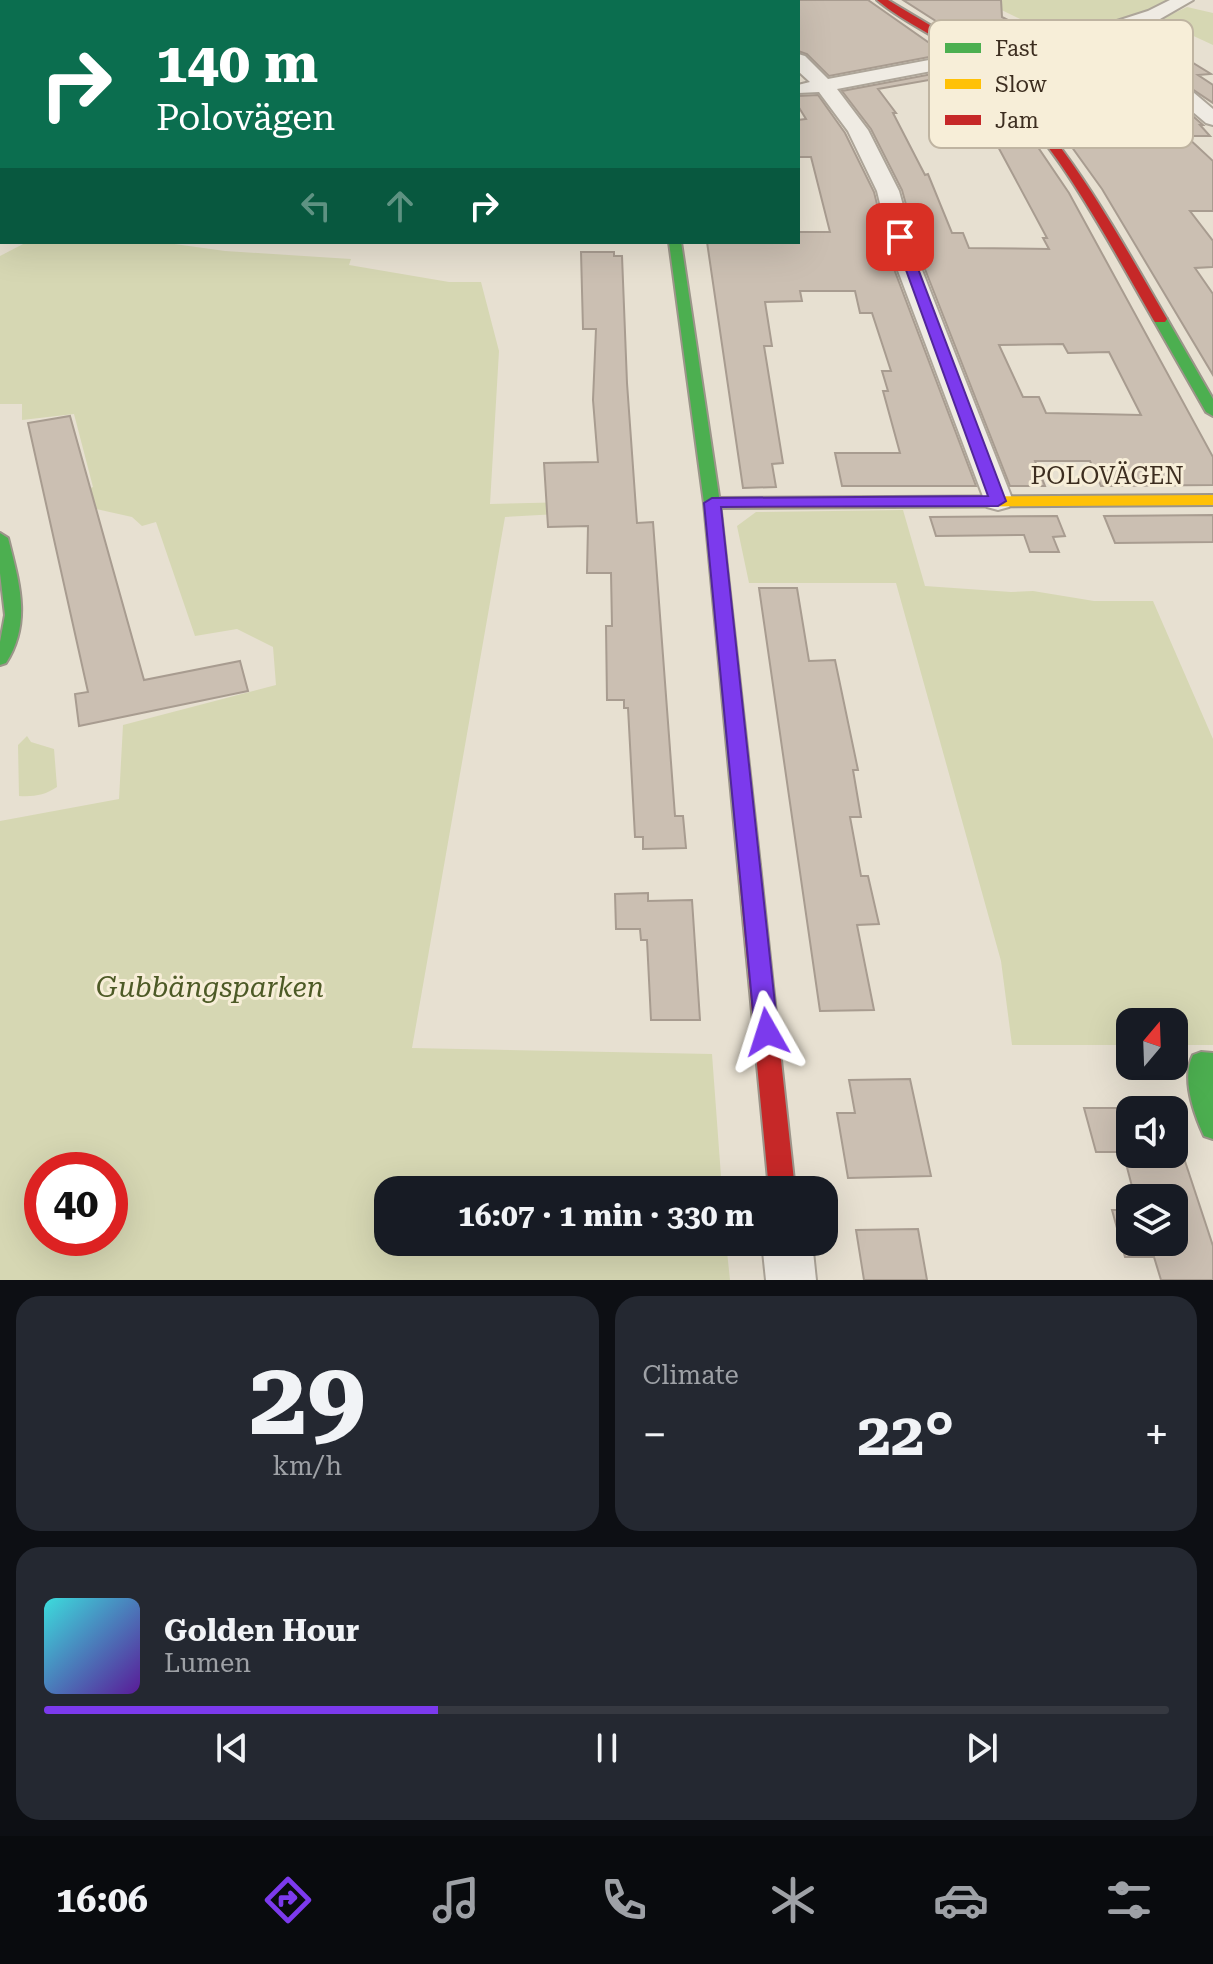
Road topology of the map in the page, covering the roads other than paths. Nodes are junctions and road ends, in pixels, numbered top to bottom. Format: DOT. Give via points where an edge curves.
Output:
graph roads {
  1 [pos="882,0"];
  2 [pos="1184,0"];
  3 [pos="1138,20"];
  4 [pos="929,30"];
  5 [pos="800,62"];
  6 [pos="929,66"];
  7 [pos="824,85"];
  8 [pos="800,90"];
  9 [pos="1193,102"];
  10 [pos="1213,119"];
  11 [pos="1055,148"];
  12 [pos="675,244"];
  13 [pos="1213,412"];
  14 [pos="1213,500"];
  15 [pos="998,501"];
  16 [pos="712,503"];
  17 [pos="0,538"];
  18 [pos="0,659"];
  19 [pos="1213,1063"];
  20 [pos="1213,1128"];
  21 [pos="781,1176"];
  22 [pos="788,1256"];
  23 [pos="791,1280"];
  1 -- 4 [label="street"];
  2 -- 3 [label="street"];
  5 -- 7 [label="street"];
  6 -- 7 [label="street"];
  7 -- 8 [label="street"];
  7 -- 15 [label="street" via="858,130 888,191 906,260"];
  9 -- 10 [label="street"];
  11 -- 13 [label="street" via="1086,191"];
  12 -- 16 [label="street"];
  14 -- 15 [label="street, POLOVÄGEN"];
  15 -- 16 [label="street, POLOVÄGEN"];
  16 -- 21 [label="street"];
  17 -- 18 [label="street" via="15,619 13,637"];
  19 -- 20 [label="street" via="1201,1062 1200,1084"];
  22 -- 23 [label="street"];
}
